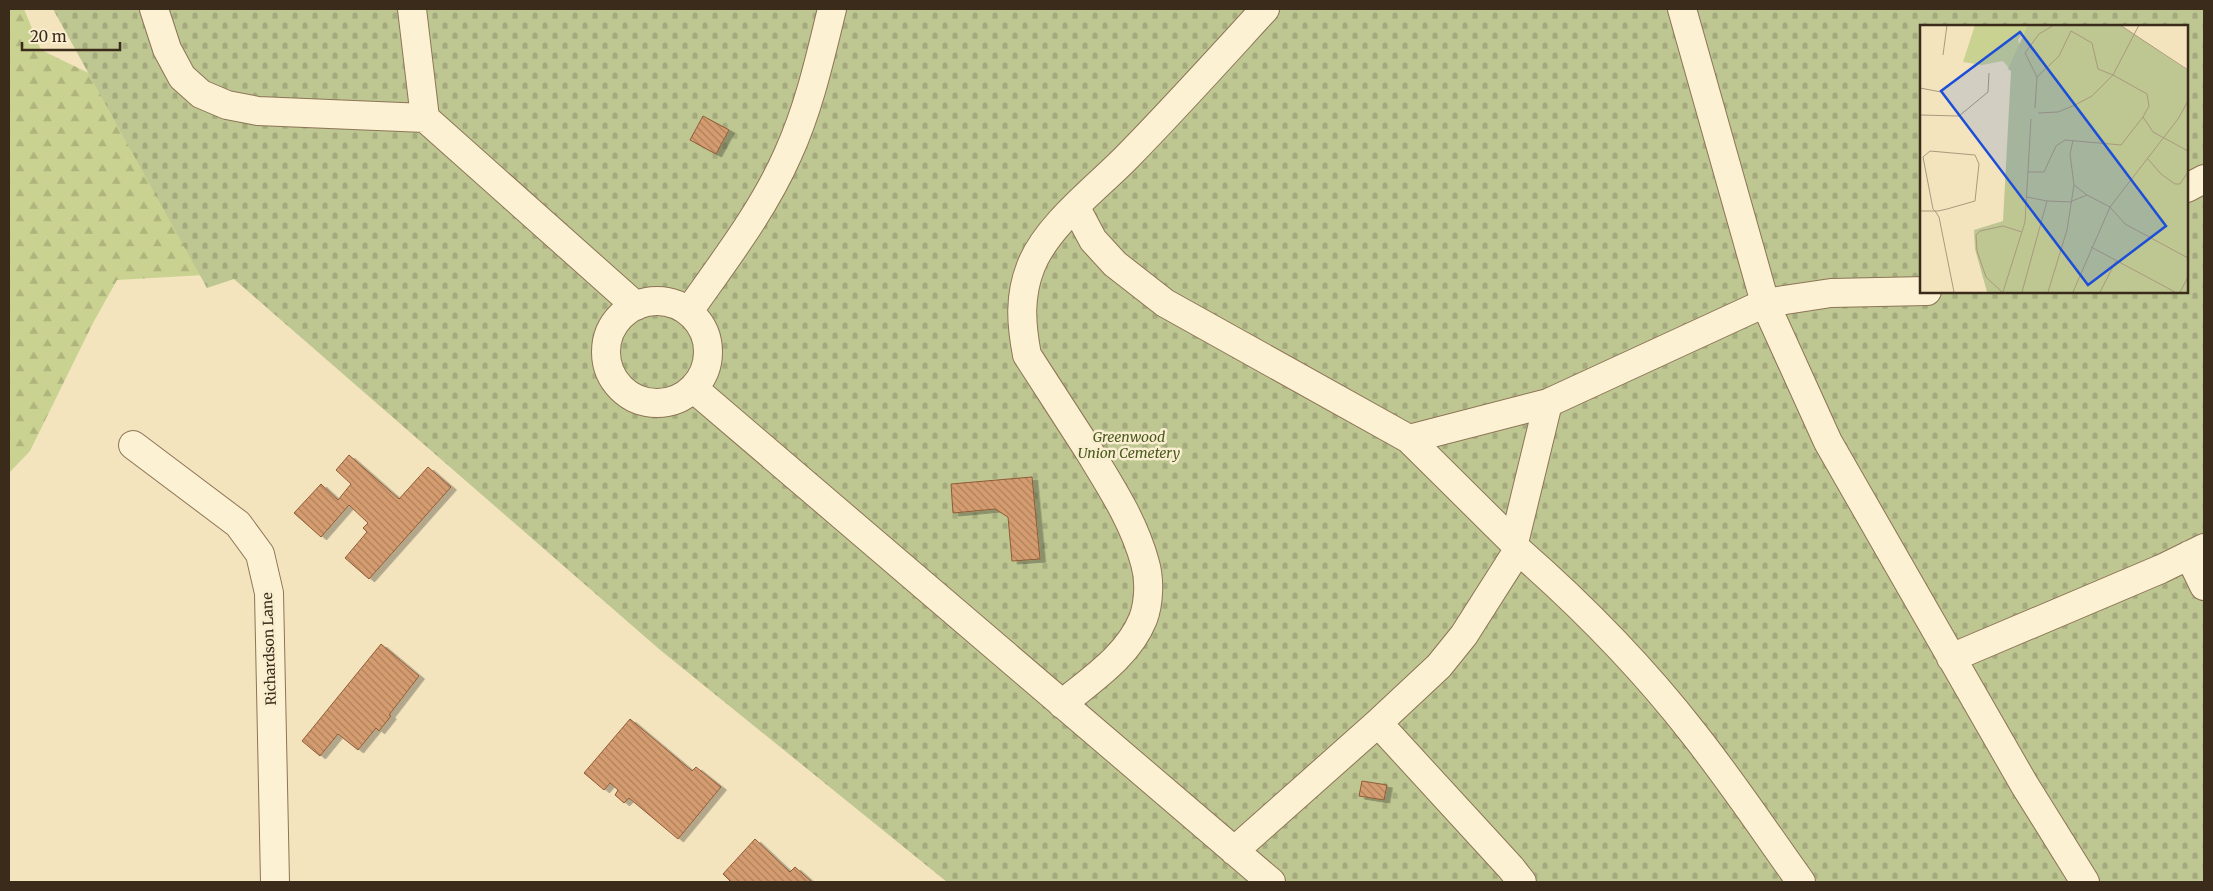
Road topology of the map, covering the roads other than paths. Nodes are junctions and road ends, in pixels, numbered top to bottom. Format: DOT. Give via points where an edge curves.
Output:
graph roads {
  1 [pos="154,9"];
  2 [pos="412,9"];
  3 [pos="832,9"];
  4 [pos="1265,9"];
  5 [pos="1682,9"];
  6 [pos="425,118"];
  7 [pos="2204,179"];
  8 [pos="2188,187"];
  9 [pos="1076,208"];
  10 [pos="1920,291"];
  11 [pos="1765,303"];
  12 [pos="636,306"];
  13 [pos="689,311"];
  14 [pos="693,388"];
  15 [pos="1548,404"];
  16 [pos="1409,439"];
  17 [pos="133,445"];
  18 [pos="1516,547"];
  19 [pos="2197,551"];
  20 [pos="2204,586"];
  21 [pos="1951,658"];
  22 [pos="1062,704"];
  23 [pos="1378,723"];
  24 [pos="1234,851"];
  25 [pos="276,882"];
  26 [pos="1271,882"];
  27 [pos="1522,882"];
  28 [pos="1801,882"];
  29 [pos="2085,882"];
  1 -- 6 [label="street" via="167,49 182,77 201,94 227,105 258,111"];
  2 -- 6 [label="street"];
  3 -- 13 [label="street" via="816,73 788,154 747,228"];
  4 -- 9 [label="street"];
  5 -- 11 [label="street"];
  6 -- 12 [label="street"];
  7 -- 8 [label="street"];
  9 -- 16 [label="street" via="1093,240 1115,264 1164,303"];
  9 -- 22 [label="street" via="1053,230 1032,265 1022,298 1022,329 1027,355 1121,504 1136,535 1146,565 1148,591 1143,618 1129,643 1112,663"];
  10 -- 11 [label="street" via="1831,293"];
  11 -- 15 [label="street"];
  11 -- 21 [label="street" via="1828,442"];
  12 -- 13 [label="street" via="658,300 675,303"];
  12 -- 14 [label="street" via="627,310 608,336 606,353 616,384 645,402 662,403 679,398"];
  13 -- 14 [label="street" via="707,340 708,357 703,374"];
  14 -- 22 [label="street"];
  15 -- 16 [label="street"];
  15 -- 18 [label="street"];
  16 -- 18 [label="street"];
  17 -- 25 [label="street, Richardson Lane" via="238,524 260,554 269,593"];
  18 -- 23 [label="street" via="1464,635 1439,666"];
  18 -- 28 [label="street" via="1614,641 1656,688 1695,735"];
  19 -- 20 [label="street"];
  19 -- 21 [label="street"];
  21 -- 29 [label="street"];
  22 -- 24 [label="street"];
  23 -- 24 [label="street"];
  23 -- 27 [label="street"];
  24 -- 26 [label="street"];
}
